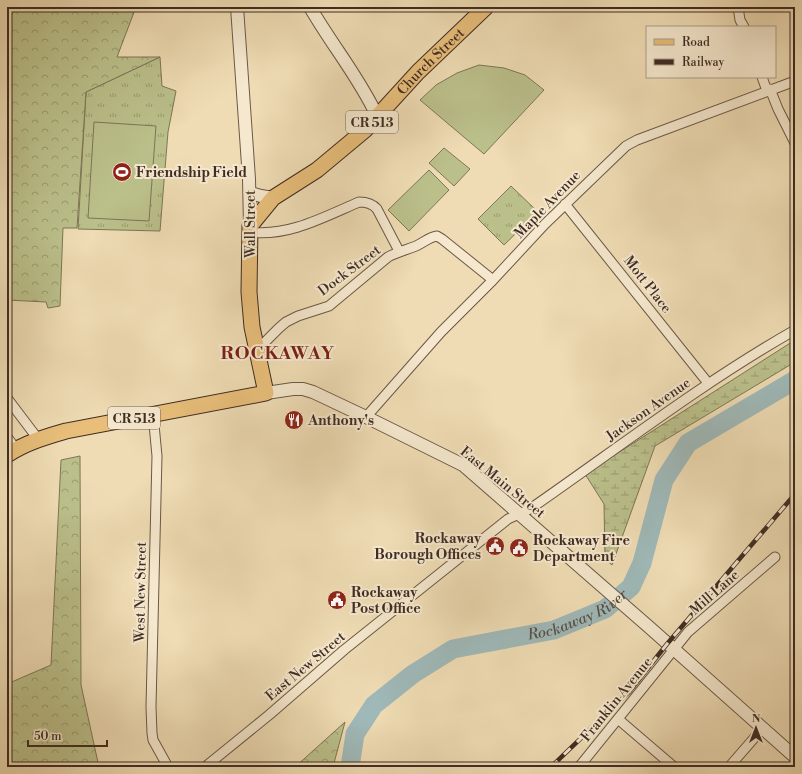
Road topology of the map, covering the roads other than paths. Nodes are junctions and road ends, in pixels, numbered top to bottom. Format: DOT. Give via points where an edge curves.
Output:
graph roads {
  1 [pos="237,7"];
  2 [pos="310,7"];
  3 [pos="486,7"];
  4 [pos="738,7"];
  5 [pos="743,26"];
  6 [pos="762,78"];
  7 [pos="795,81"];
  8 [pos="768,90"];
  9 [pos="377,116"];
  10 [pos="795,143"];
  11 [pos="250,192"];
  12 [pos="273,198"];
  13 [pos="565,204"];
  14 [pos="250,229"];
  15 [pos="398,251"];
  16 [pos="493,280"];
  17 [pos="795,330"];
  18 [pos="258,350"];
  19 [pos="708,383"];
  20 [pos="266,393"];
  21 [pos="7,398"];
  22 [pos="153,414"];
  23 [pos="366,417"];
  24 [pos="7,437"];
  25 [pos="38,439"];
  26 [pos="11,452"];
  27 [pos="519,514"];
  28 [pos="775,557"];
  29 [pos="674,650"];
  30 [pos="618,719"];
  31 [pos="762,729"];
  32 [pos="795,757"];
  33 [pos="168,767"];
  34 [pos="205,767"];
  35 [pos="580,767"];
  36 [pos="674,767"];
  37 [pos="728,767"];
  1 -- 11 [label="street, Wall Street"];
  2 -- 9 [label="street" via="370,100"];
  3 -- 9 [label="main road, Church Street / CR 513" via="418,72"];
  4 -- 5 [label="street"];
  6 -- 8 [label="street"];
  7 -- 8 [label="street, Maple Avenue"];
  8 -- 10 [label="street"];
  8 -- 13 [label="street, Maple Avenue" via="626,146"];
  9 -- 12 [label="main road, Church Street / CR 513" via="365,130 317,170"];
  11 -- 12 [label="street"];
  11 -- 14 [label="street, Wall Street"];
  12 -- 14 [label="main road, Church Street / CR 513"];
  13 -- 16 [label="street, Maple Avenue"];
  13 -- 19 [label="street, Mott Place"];
  14 -- 15 [label="street, Dock Street" via="262,234 290,230 358,202 364,202 373,204 377,209"];
  14 -- 18 [label="main road, Wall Street" via="249,292 252,327"];
  15 -- 16 [label="street, Dock Street" via="436,236"];
  15 -- 18 [label="street, Dock Street" via="329,306 286,322"];
  16 -- 23 [label="street, Maple Avenue" via="441,332"];
  17 -- 19 [label="street, Jackson Avenue"];
  18 -- 20 [label="main road, Wall Street"];
  19 -- 27 [label="street, Jackson Avenue" via="530,509"];
  20 -- 22 [label="main road, CR 513"];
  20 -- 23 [label="street, East Main Street" via="303,389"];
  21 -- 25 [label="street"];
  22 -- 25 [label="main road, CR 513" via="85,426"];
  22 -- 33 [label="street, West New Street" via="157,456 152,733"];
  23 -- 27 [label="street, East Main Street" via="463,465"];
  24 -- 26 [label="street"];
  25 -- 26 [label="main road, CR 513"];
  27 -- 29 [label="street, East Main Street"];
  27 -- 34 [label="street, East New Street" via="508,519 344,650"];
  28 -- 29 [label="street, Mill Lane" via="688,632"];
  29 -- 30 [label="street, Franklin Avenue"];
  29 -- 31 [label="street, East Main Street"];
  30 -- 35 [label="street, Franklin Avenue"];
  30 -- 36 [label="street"];
  31 -- 32 [label="street, East Main Street"];
  31 -- 37 [label="street"];
}
